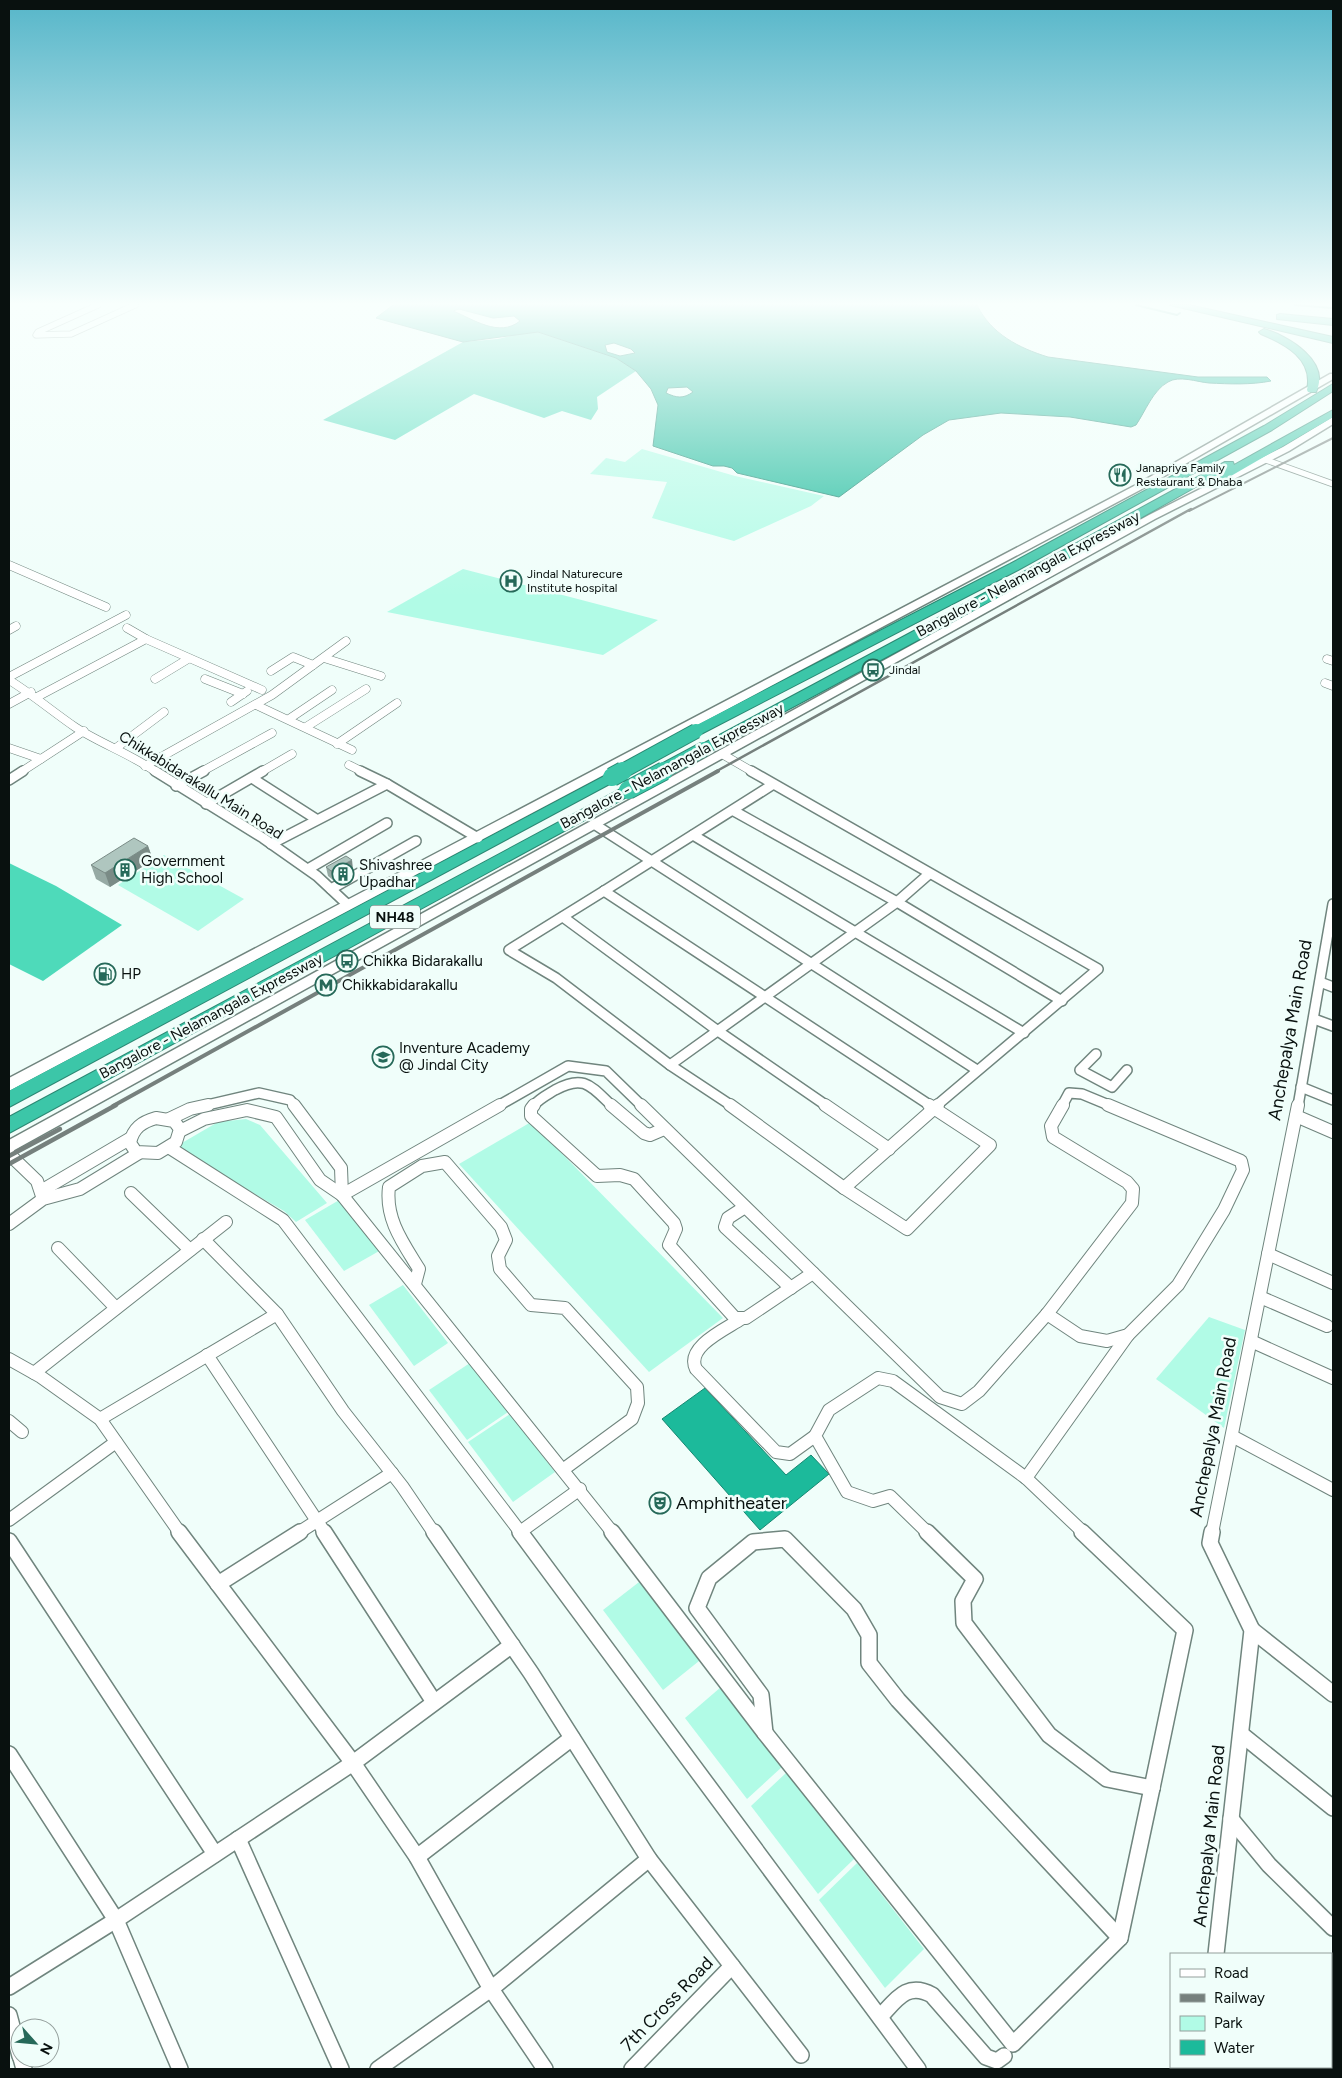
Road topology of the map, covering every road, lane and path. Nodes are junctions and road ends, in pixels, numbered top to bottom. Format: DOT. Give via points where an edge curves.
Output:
graph roads {
  1 [pos="1291,402"];
  2 [pos="1309,402"];
  3 [pos="1333,403"];
  4 [pos="1333,413"];
  5 [pos="1333,420"];
  6 [pos="1266,460"];
  7 [pos="1333,484"];
  8 [pos="1145,511"];
  9 [pos="9,566"];
  10 [pos="1020,571"];
  11 [pos="106,607"];
  12 [pos="126,615"];
  13 [pos="127,628"];
  14 [pos="146,639"];
  15 [pos="346,641"];
  16 [pos="324,658"];
  17 [pos="188,659"];
  18 [pos="313,665"];
  19 [pos="271,671"];
  20 [pos="381,676"];
  21 [pos="9,679"];
  22 [pos="155,679"];
  23 [pos="205,680"];
  24 [pos="366,689"];
  25 [pos="332,690"];
  26 [pos="34,694"];
  27 [pos="243,694"];
  28 [pos="231,702"];
  29 [pos="397,703"];
  30 [pos="9,704"];
  31 [pos="256,705"];
  32 [pos="164,712"];
  33 [pos="289,719"];
  34 [pos="306,727"];
  35 [pos="84,731"];
  36 [pos="272,733"];
  37 [pos="337,744"];
  38 [pos="654,744"];
  39 [pos="9,748"];
  40 [pos="116,748"];
  41 [pos="352,750"];
  42 [pos="292,754"];
  43 [pos="637,754"];
  44 [pos="722,754"];
  45 [pos="42,759"];
  46 [pos="350,765"];
  47 [pos="145,766"];
  48 [pos="695,769"];
  49 [pos="10,777"];
  50 [pos="252,778"];
  51 [pos="678,779"];
  52 [pos="387,784"];
  53 [pos="772,785"];
  54 [pos="176,786"];
  55 [pos="206,804"];
  56 [pos="734,811"];
  57 [pos="316,819"];
  58 [pos="387,823"];
  59 [pos="594,824"];
  60 [pos="693,835"];
  61 [pos="478,838"];
  62 [pos="416,841"];
  63 [pos="271,844"];
  64 [pos="650,861"];
  65 [pos="308,870"];
  66 [pos="929,874"];
  67 [pos="331,889"];
  68 [pos="603,891"];
  69 [pos="896,902"];
  70 [pos="348,905"];
  71 [pos="1333,906"];
  72 [pos="563,917"];
  73 [pos="855,930"];
  74 [pos="1329,960"];
  75 [pos="812,963"];
  76 [pos="1320,982"];
  77 [pos="1333,987"];
  78 [pos="764,997"];
  79 [pos="1062,1001"];
  80 [pos="1314,1019"];
  81 [pos="1333,1026"];
  82 [pos="718,1031"];
  83 [pos="1024,1033"];
  84 [pos="1096,1054"];
  85 [pos="670,1065"];
  86 [pos="977,1070"];
  87 [pos="1127,1070"];
  88 [pos="9,1085"];
  89 [pos="1112,1086"];
  90 [pos="1302,1087"];
  91 [pos="9,1100"];
  92 [pos="1333,1100"];
  93 [pos="1102,1102"];
  94 [pos="936,1109"];
  95 [pos="1296,1116"];
  96 [pos="169,1119"];
  97 [pos="9,1126"];
  98 [pos="664,1129"];
  99 [pos="180,1131"];
  100 [pos="1333,1132"];
  101 [pos="131,1138"];
  102 [pos="9,1146"];
  103 [pos="170,1148"];
  104 [pos="889,1149"];
  105 [pos="139,1153"];
  106 [pos="9,1154"];
  107 [pos="844,1188"];
  108 [pos="131,1193"];
  109 [pos="342,1194"];
  110 [pos="42,1195"];
  111 [pos="745,1207"];
  112 [pos="226,1222"];
  113 [pos="9,1224"];
  114 [pos="203,1240"];
  115 [pos="58,1248"];
  116 [pos="190,1250"];
  117 [pos="1268,1254"];
  118 [pos="814,1273"];
  119 [pos="1333,1283"];
  120 [pos="414,1284"];
  121 [pos="791,1288"];
  122 [pos="1260,1296"];
  123 [pos="116,1308"];
  124 [pos="277,1314"];
  125 [pos="1047,1314"];
  126 [pos="741,1319"];
  127 [pos="1327,1326"];
  128 [pos="1128,1335"];
  129 [pos="1251,1341"];
  130 [pos="207,1355"];
  131 [pos="9,1359"];
  132 [pos="34,1373"];
  133 [pos="1333,1378"];
  134 [pos="100,1419"];
  135 [pos="9,1421"];
  136 [pos="22,1432"];
  137 [pos="814,1436"];
  138 [pos="1232,1436"];
  139 [pos="116,1442"];
  140 [pos="564,1469"];
  141 [pos="392,1473"];
  142 [pos="1026,1478"];
  143 [pos="580,1489"];
  144 [pos="1333,1490"];
  145 [pos="9,1520"];
  146 [pos="317,1521"];
  147 [pos="520,1532"];
  148 [pos="9,1541"];
  149 [pos="218,1584"];
  150 [pos="1252,1630"];
  151 [pos="512,1645"];
  152 [pos="1333,1694"];
  153 [pos="434,1702"];
  154 [pos="765,1733"];
  155 [pos="1241,1734"];
  156 [pos="572,1738"];
  157 [pos="9,1754"];
  158 [pos="353,1763"];
  159 [pos="1152,1788"];
  160 [pos="1333,1808"];
  161 [pos="1231,1819"];
  162 [pos="238,1839"];
  163 [pos="215,1854"];
  164 [pos="417,1857"];
  165 [pos="649,1859"];
  166 [pos="116,1920"];
  167 [pos="1333,1928"];
  168 [pos="1120,1938"];
  169 [pos="1216,1953"];
  170 [pos="732,1966"];
  171 [pos="9,1987"];
  172 [pos="491,1989"];
  173 [pos="880,2017"];
  174 [pos="800,2055"];
  175 [pos="1004,2056"];
  176 [pos="180,2069"];
  177 [pos="341,2069"];
  178 [pos="378,2069"];
  179 [pos="545,2069"];
  180 [pos="632,2069"];
  181 [pos="918,2069"];
  1 -- 38 [label="street" via="1137,488"];
  2 -- 10 [label="highway, Bangalore - Nelamangala Expressway / NH48"];
  3 -- 8 [label="highway, Bangalore - Nelamangala Expressway / NH48"];
  4 -- 8 [label="highway" via="1202,488"];
  5 -- 6 [label="street"];
  6 -- 7 [label="street"];
  6 -- 44 [label="street" via="1152,518"];
  8 -- 10 [label="highway, Bangalore - Nelamangala Expressway / NH48"];
  9 -- 11 [label="street"];
  10 -- 91 [label="highway, Bangalore - Nelamangala Expressway / NH48, bridge" via="696,731"];
  10 -- 97 [label="highway, Bangalore - Nelamangala Expressway / NH48, bridge"];
  12 -- 21 [label="street"];
  13 -- 14 [label="street"];
  14 -- 17 [label="street"];
  14 -- 26 [label="street"];
  15 -- 16 [label="street"];
  16 -- 18 [label="street"];
  16 -- 20 [label="street"];
  17 -- 22 [label="street"];
  17 -- 27 [label="street" via="258,688"];
  18 -- 19 [label="street" via="293,657"];
  18 -- 31 [label="street"];
  21 -- 26 [label="street, Chikkabidarakallu Main Road"];
  23 -- 27 [label="street"];
  24 -- 34 [label="street"];
  25 -- 33 [label="street"];
  26 -- 30 [label="street"];
  26 -- 35 [label="street, Chikkabidarakallu Main Road"];
  27 -- 28 [label="street"];
  29 -- 37 [label="street"];
  31 -- 33 [label="street"];
  31 -- 47 [label="street"];
  32 -- 40 [label="street"];
  33 -- 34 [label="street"];
  34 -- 37 [label="street"];
  35 -- 40 [label="street, Chikkabidarakallu Main Road"];
  35 -- 45 [label="street"];
  36 -- 54 [label="street"];
  37 -- 41 [label="street"];
  38 -- 43 [label="street"];
  38 -- 48 [label="street"];
  39 -- 45 [label="street"];
  40 -- 47 [label="street, Chikkabidarakallu Main Road"];
  42 -- 50 [label="street"];
  43 -- 51 [label="street"];
  43 -- 61 [label="street"];
  44 -- 48 [label="street"];
  44 -- 53 [label="street"];
  45 -- 49 [label="street"];
  46 -- 52 [label="street"];
  47 -- 54 [label="street, Chikkabidarakallu Main Road"];
  48 -- 51 [label="street"];
  50 -- 55 [label="street"];
  50 -- 57 [label="street"];
  51 -- 59 [label="street"];
  52 -- 57 [label="street"];
  52 -- 61 [label="street"];
  53 -- 56 [label="street"];
  53 -- 66 [label="street"];
  54 -- 55 [label="street, Chikkabidarakallu Main Road"];
  55 -- 63 [label="street, Chikkabidarakallu Main Road"];
  56 -- 60 [label="street"];
  56 -- 69 [label="street"];
  57 -- 63 [label="street"];
  58 -- 65 [label="street"];
  59 -- 64 [label="street"];
  59 -- 102 [label="street"];
  60 -- 64 [label="street"];
  60 -- 73 [label="street"];
  61 -- 70 [label="street"];
  62 -- 67 [label="street"];
  63 -- 65 [label="street, Chikkabidarakallu Main Road"];
  64 -- 68 [label="street"];
  64 -- 75 [label="street"];
  65 -- 67 [label="street, Chikkabidarakallu Main Road"];
  66 -- 69 [label="street"];
  66 -- 79 [label="street" via="1098,969"];
  67 -- 70 [label="street, Chikkabidarakallu Main Road"];
  68 -- 72 [label="street"];
  68 -- 78 [label="street"];
  69 -- 73 [label="street"];
  69 -- 79 [label="street"];
  70 -- 88 [label="street"];
  71 -- 74 [label="street, Anchepalya Main Road"];
  72 -- 82 [label="street"];
  72 -- 85 [label="street" via="509,950 556,978"];
  73 -- 75 [label="street"];
  73 -- 83 [label="street"];
  74 -- 76 [label="street, Anchepalya Main Road"];
  75 -- 78 [label="street"];
  75 -- 86 [label="street"];
  76 -- 77 [label="street"];
  76 -- 80 [label="street, Anchepalya Main Road"];
  78 -- 82 [label="street"];
  78 -- 94 [label="street"];
  79 -- 83 [label="street"];
  80 -- 81 [label="street"];
  80 -- 90 [label="street, Anchepalya Main Road"];
  82 -- 85 [label="street"];
  82 -- 104 [label="street"];
  83 -- 86 [label="street"];
  84 -- 89 [label="street" via="1080,1070"];
  85 -- 107 [label="street"];
  86 -- 94 [label="street"];
  87 -- 89 [label="street"];
  89 -- 93 [label="street"];
  90 -- 92 [label="street"];
  90 -- 95 [label="street, Anchepalya Main Road"];
  93 -- 125 [label="street" via="1069,1093 1050,1131 1056,1141 1127,1182 1133,1190 1132,1203"];
  93 -- 128 [label="street" via="1235,1157 1243,1170 1224,1210 1178,1285"];
  94 -- 104 [label="street"];
  94 -- 107 [label="street" via="990,1145 906,1229"];
  95 -- 100 [label="street"];
  95 -- 117 [label="street, Anchepalya Main Road"];
  96 -- 99 [label="street" via="178,1124"];
  96 -- 101 [label="street" via="156,1118 142,1123 132,1132"];
  96 -- 109 [label="street" via="190,1108 259,1093 290,1100 341,1168"];
  98 -- 109 [label="street" via="606,1071 568,1066"];
  98 -- 111 [label="street"];
  98 -- 126 [label="street" via="644,1133 591,1086 580,1081 570,1082 539,1099 531,1109 531,1116 597,1176 621,1174 634,1179 674,1223 676,1229 669,1245 735,1318"];
  99 -- 103 [label="street"];
  99 -- 109 [label="street" via="204,1119 247,1110 276,1117 320,1180"];
  101 -- 105 [label="street" via="132,1148"];
  101 -- 110 [label="street"];
  103 -- 105 [label="street" via="156,1154"];
  103 -- 147 [label="street" via="282,1220"];
  104 -- 107 [label="street"];
  105 -- 110 [label="street" via="80,1189"];
  106 -- 110 [label="street" via="37,1181"];
  108 -- 116 [label="street"];
  109 -- 120 [label="street"];
  110 -- 113 [label="street" via="37,1206"];
  111 -- 118 [label="street"];
  111 -- 121 [label="street" via="728,1218 724,1227"];
  112 -- 114 [label="street"];
  114 -- 116 [label="street"];
  114 -- 124 [label="street"];
  115 -- 123 [label="street"];
  116 -- 123 [label="street"];
  117 -- 119 [label="street"];
  117 -- 122 [label="street, Anchepalya Main Road"];
  118 -- 121 [label="street"];
  118 -- 125 [label="street" via="940,1396 962,1404 979,1391"];
  120 -- 140 [label="street"];
  120 -- 140 [label="street" via="419,1269 388,1217 388,1187 432,1161 446,1162 501,1227 506,1240 498,1256 500,1269 532,1305 565,1308 637,1387 638,1404 632,1419"];
  121 -- 126 [label="street"];
  122 -- 127 [label="street"];
  122 -- 129 [label="street, Anchepalya Main Road"];
  123 -- 132 [label="street"];
  124 -- 130 [label="street"];
  124 -- 141 [label="street" via="343,1411"];
  125 -- 128 [label="street" via="1080,1336 1107,1341"];
  126 -- 137 [label="street" via="698,1349 694,1366 776,1452 790,1454"];
  128 -- 142 [label="street"];
  129 -- 133 [label="street"];
  129 -- 138 [label="street, Anchepalya Main Road"];
  130 -- 134 [label="street"];
  130 -- 146 [label="street"];
  131 -- 132 [label="street"];
  132 -- 134 [label="street"];
  134 -- 139 [label="street"];
  135 -- 136 [label="street"];
  137 -- 142 [label="street" via="829,1410 878,1378 893,1381"];
  137 -- 159 [label="street" via="847,1492 873,1501 890,1496 974,1579 963,1601 964,1623 1049,1735 1107,1779"];
  138 -- 144 [label="street"];
  138 -- 150 [label="street, Anchepalya Main Road" via="1210,1543"];
  139 -- 145 [label="street"];
  139 -- 149 [label="street"];
  140 -- 143 [label="street"];
  141 -- 146 [label="street"];
  141 -- 151 [label="street"];
  142 -- 159 [label="street" via="1184,1630"];
  143 -- 147 [label="street"];
  143 -- 154 [label="street"];
  146 -- 149 [label="street"];
  146 -- 153 [label="street"];
  147 -- 173 [label="street"];
  148 -- 163 [label="street"];
  149 -- 158 [label="street"];
  150 -- 152 [label="street"];
  150 -- 155 [label="street, Anchepalya Main Road"];
  151 -- 153 [label="street"];
  151 -- 156 [label="street"];
  153 -- 158 [label="street"];
  154 -- 168 [label="street" via="1013,2044"];
  154 -- 168 [label="street" via="761,1695 697,1608 709,1578 753,1542 785,1540 854,1609 869,1635 869,1663 898,1700"];
  155 -- 160 [label="street"];
  155 -- 161 [label="street, Anchepalya Main Road"];
  156 -- 164 [label="street"];
  156 -- 165 [label="street"];
  157 -- 166 [label="street"];
  158 -- 162 [label="street"];
  158 -- 164 [label="street"];
  159 -- 168 [label="street"];
  161 -- 167 [label="street" via="1269,1865"];
  161 -- 169 [label="street, Anchepalya Main Road"];
  162 -- 163 [label="street"];
  162 -- 177 [label="street"];
  163 -- 166 [label="street"];
  164 -- 172 [label="street"];
  165 -- 170 [label="street"];
  165 -- 172 [label="street"];
  166 -- 171 [label="street"];
  166 -- 176 [label="street"];
  170 -- 174 [label="street"];
  170 -- 180 [label="street, 7th Cross Road"];
  172 -- 178 [label="street"];
  172 -- 179 [label="street"];
  173 -- 175 [label="street" via="904,1992 921,1989 932,1995 986,2057 997,2061"];
  173 -- 181 [label="street"];
}
